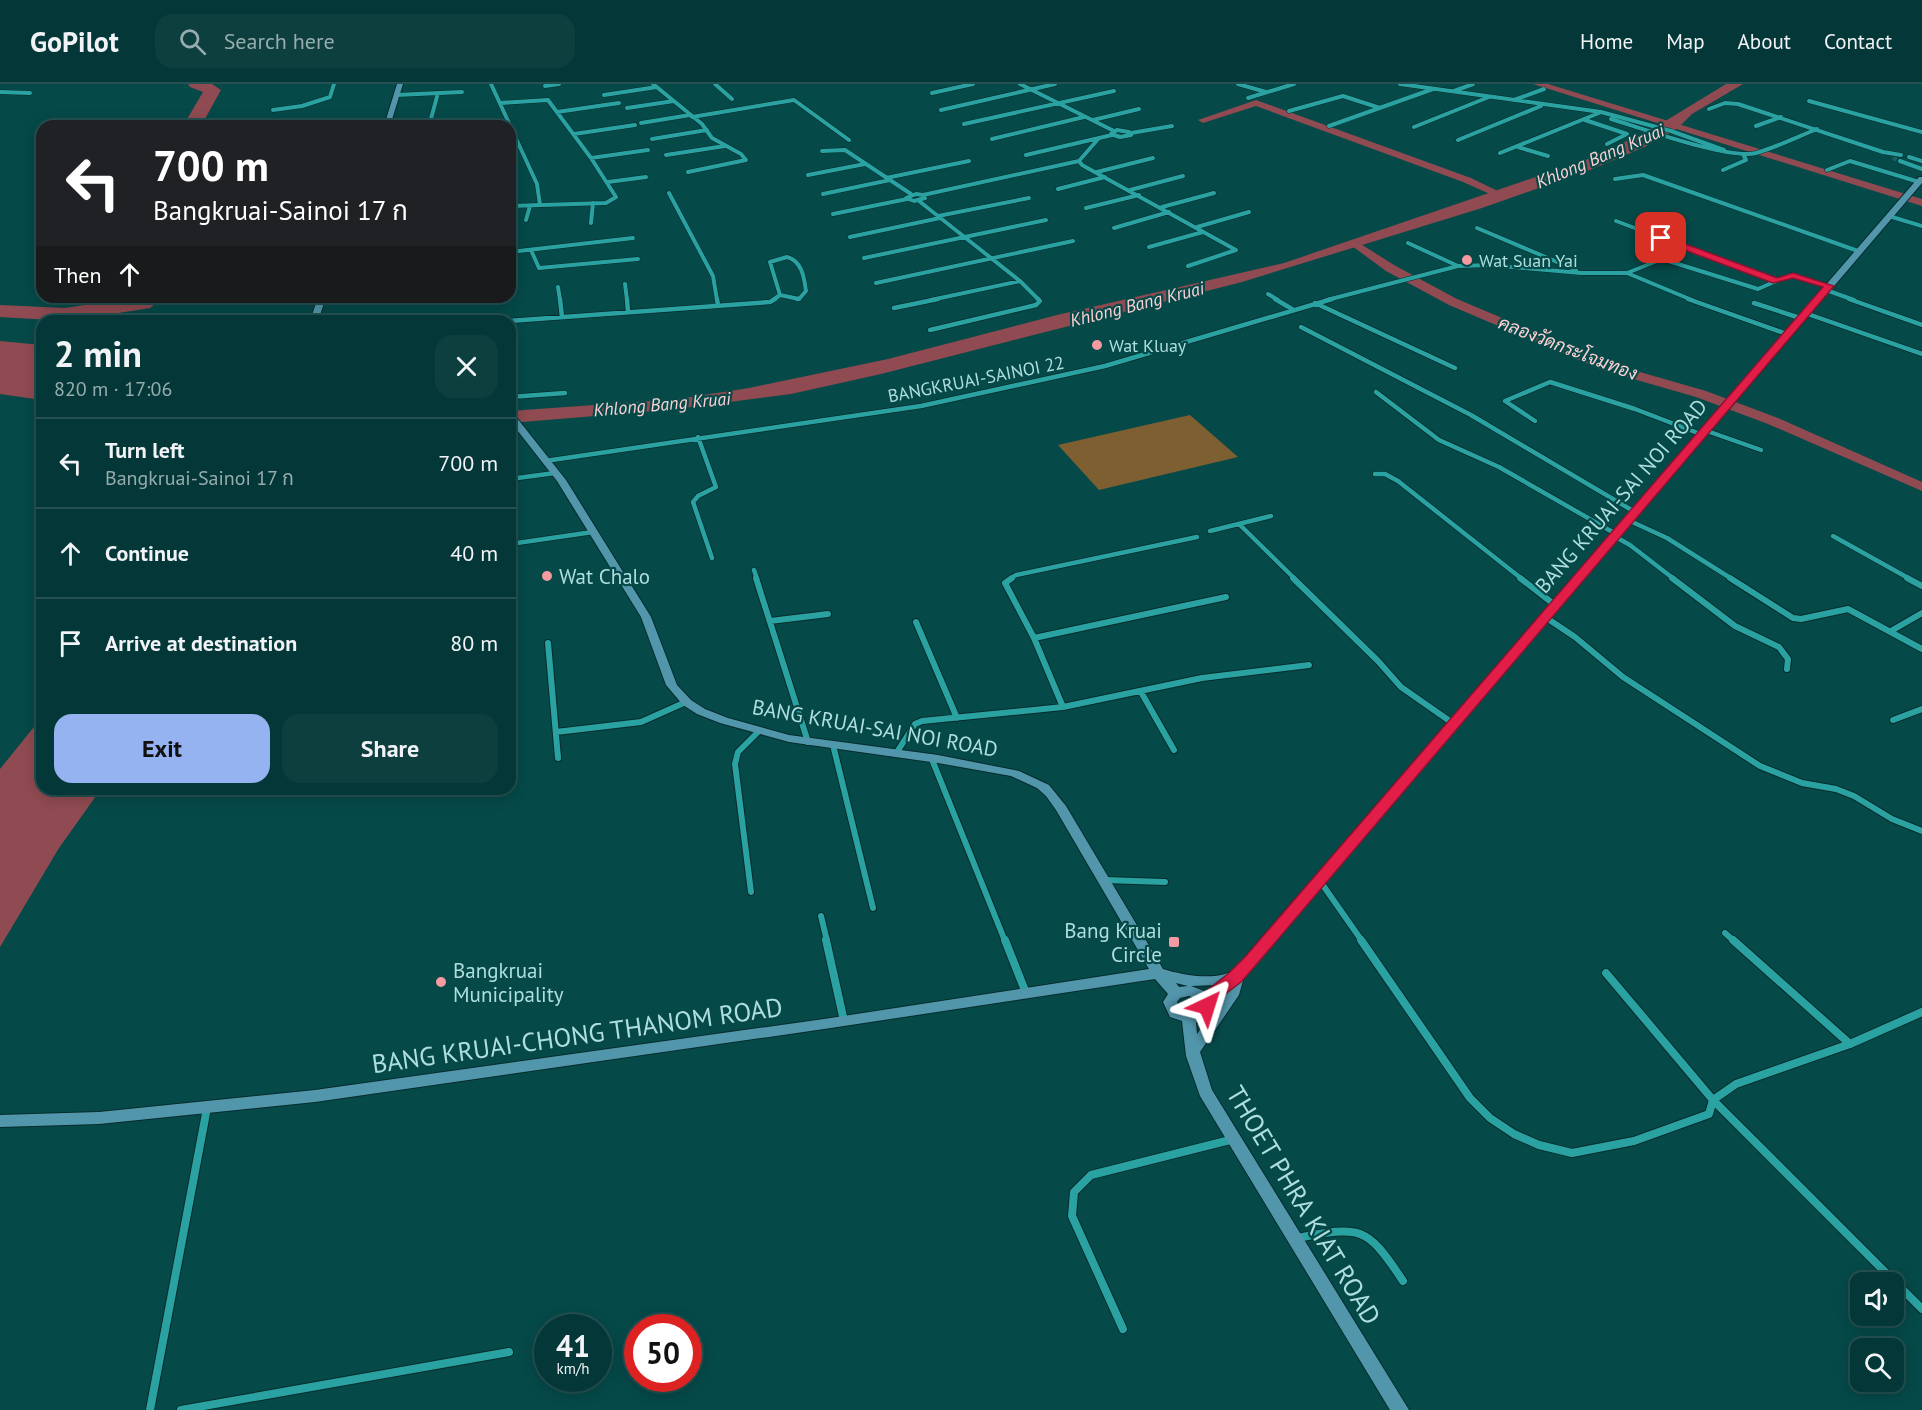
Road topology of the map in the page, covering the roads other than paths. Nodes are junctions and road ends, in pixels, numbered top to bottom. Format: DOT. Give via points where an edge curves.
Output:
graph roads {
  1 [pos="334,84"];
  2 [pos="400,84"];
  3 [pos="491,84"];
  4 [pos="558,84"];
  5 [pos="653,84"];
  6 [pos="715,84"];
  7 [pos="973,84"];
  8 [pos="1020,84"];
  9 [pos="1055,84"];
  10 [pos="1238,84"];
  11 [pos="1294,84"];
  12 [pos="1400,84"];
  13 [pos="1473,84"];
  14 [pos="545,86"];
  15 [pos="658,87"];
  16 [pos="1433,89"];
  17 [pos="1544,89"];
  18 [pos="1030,90"];
  19 [pos="1114,91"];
  20 [pos="0,92"];
  21 [pos="462,92"];
  22 [pos="1451,92"];
  23 [pos="30,93"];
  24 [pos="438,93"];
  25 [pos="932,93"];
  26 [pos="1266,93"];
  27 [pos="396,95"];
  28 [pos="604,95"];
  29 [pos="1489,97"];
  30 [pos="1248,98"];
  31 [pos="732,99"];
  32 [pos="674,101"];
  33 [pos="1512,101"];
  34 [pos="1809,101"];
  35 [pos="500,103"];
  36 [pos="619,103"];
  37 [pos="1058,103"];
  38 [pos="1542,105"];
  39 [pos="627,108"];
  40 [pos="1380,108"];
  41 [pos="1139,109"];
  42 [pos="1709,109"];
  43 [pos="273,110"];
  44 [pos="941,110"];
  45 [pos="1289,111"];
  46 [pos="1585,111"];
  47 [pos="557,112"];
  48 [pos="1601,112"];
  49 [pos="1596,115"];
  50 [pos="691,116"];
  51 [pos="1085,117"];
  52 [pos="1781,117"];
  53 [pos="389,120"];
  54 [pos="431,120"];
  55 [pos="508,120"];
  56 [pos="1092,120"];
  57 [pos="1584,120"];
  58 [pos="641,123"];
  59 [pos="964,124"];
  60 [pos="635,125"];
  61 [pos="1172,126"];
  62 [pos="1329,126"];
  63 [pos="1756,126"];
  64 [pos="1414,127"];
  65 [pos="1817,129"];
  66 [pos="707,130"];
  67 [pos="1922,132"];
  68 [pos="1113,133"];
  69 [pos="574,134"];
  70 [pos="516,138"];
  71 [pos="1099,138"];
  72 [pos="652,139"];
  73 [pos="992,139"];
  74 [pos="849,140"];
  75 [pos="1458,140"];
  76 [pos="1607,144"];
  77 [pos="725,146"];
  78 [pos="1518,146"];
  79 [pos="648,150"];
  80 [pos="1724,150"];
  81 [pos="822,151"];
  82 [pos="1883,152"];
  83 [pos="1500,153"];
  84 [pos="1743,154"];
  85 [pos="666,155"];
  86 [pos="1026,155"];
  87 [pos="1900,155"];
  88 [pos="1548,156"];
  89 [pos="591,158"];
  90 [pos="1153,158"];
  91 [pos="1893,158"];
  92 [pos="1909,158"];
  93 [pos="969,161"];
  94 [pos="1079,161"];
  95 [pos="1900,161"];
  96 [pos="1922,161"];
  97 [pos="865,164"];
  98 [pos="1922,169"];
  99 [pos="1723,170"];
  100 [pos="1827,170"];
  101 [pos="688,172"];
  102 [pos="1097,172"];
  103 [pos="808,175"];
  104 [pos="1183,176"];
  105 [pos="646,177"];
  106 [pos="1105,177"];
  107 [pos="888,179"];
  108 [pos="1616,179"];
  109 [pos="608,182"];
  110 [pos="1920,182"];
  111 [pos="1058,189"];
  112 [pos="1130,190"];
  113 [pos="669,193"];
  114 [pos="1214,193"];
  115 [pos="823,194"];
  116 [pos="911,194"];
  117 [pos="923,195"];
  118 [pos="1139,195"];
  119 [pos="1029,198"];
  120 [pos="907,199"];
  121 [pos="919,201"];
  122 [pos="593,203"];
  123 [pos="540,205"];
  124 [pos="516,206"];
  125 [pos="530,206"];
  126 [pos="1162,207"];
  127 [pos="1086,208"];
  128 [pos="1169,212"];
  129 [pos="1249,212"];
  130 [pos="833,214"];
  131 [pos="1889,216"];
  132 [pos="939,217"];
  133 [pos="526,220"];
  134 [pos="1046,220"];
  135 [pos="1616,221"];
  136 [pos="591,223"];
  137 [pos="1197,226"];
  138 [pos="1922,226"];
  139 [pos="1114,228"];
  140 [pos="1477,228"];
  141 [pos="1203,232"];
  142 [pos="850,237"];
  143 [pos="964,237"];
  144 [pos="633,238"];
  145 [pos="1072,241"];
  146 [pos="1408,243"];
  147 [pos="1149,247"];
  148 [pos="531,250"];
  149 [pos="516,251"];
  150 [pos="1858,252"];
  151 [pos="864,258"];
  152 [pos="991,258"];
  153 [pos="638,259"];
  154 [pos="1188,266"];
  155 [pos="1458,266"];
  156 [pos="1581,273"];
  157 [pos="1627,273"];
  158 [pos="1020,281"];
  159 [pos="1776,281"];
  160 [pos="876,283"];
  161 [pos="625,284"];
  162 [pos="558,287"];
  163 [pos="1828,288"];
  164 [pos="1268,294"];
  165 [pos="780,295"];
  166 [pos="1315,303"];
  167 [pos="1754,303"];
  168 [pos="718,305"];
  169 [pos="894,308"];
  170 [pos="1292,309"];
  171 [pos="628,312"];
  172 [pos="1802,316"];
  173 [pos="562,317"];
  174 [pos="516,320"];
  175 [pos="1922,325"];
  176 [pos="1302,327"];
  177 [pos="930,330"];
  178 [pos="1787,334"];
  179 [pos="1922,354"];
  180 [pos="1455,368"];
  181 [pos="1376,392"];
  182 [pos="565,393"];
  183 [pos="516,397"];
  184 [pos="1535,421"];
  185 [pos="516,423"];
  186 [pos="1705,433"];
  187 [pos="698,438"];
  188 [pos="1761,450"];
  189 [pos="546,461"];
  190 [pos="555,473"];
  191 [pos="1375,474"];
  192 [pos="516,478"];
  193 [pos="1271,516"];
  194 [pos="1632,516"];
  195 [pos="1239,524"];
  196 [pos="1210,531"];
  197 [pos="593,532"];
  198 [pos="1615,535"];
  199 [pos="1833,536"];
  200 [pos="1197,537"];
  201 [pos="516,543"];
  202 [pos="712,558"];
  203 [pos="754,570"];
  204 [pos="1922,586"];
  205 [pos="1226,597"];
  206 [pos="1555,605"];
  207 [pos="1922,613"];
  208 [pos="828,614"];
  209 [pos="1545,617"];
  210 [pos="770,621"];
  211 [pos="916,622"];
  212 [pos="1891,631"];
  213 [pos="1034,639"];
  214 [pos="548,643"];
  215 [pos="1922,649"];
  216 [pos="1309,665"];
  217 [pos="1787,669"];
  218 [pos="1141,692"];
  219 [pos="686,702"];
  220 [pos="1063,707"];
  221 [pos="1922,709"];
  222 [pos="957,718"];
  223 [pos="1893,720"];
  224 [pos="1454,724"];
  225 [pos="556,732"];
  226 [pos="758,732"];
  227 [pos="808,742"];
  228 [pos="833,745"];
  229 [pos="1174,750"];
  230 [pos="897,752"];
  231 [pos="931,756"];
  232 [pos="558,758"];
  233 [pos="1922,831"];
  234 [pos="1105,880"];
  235 [pos="1320,881"];
  236 [pos="1165,882"];
  237 [pos="751,892"];
  238 [pos="873,908"];
  239 [pos="821,916"];
  240 [pos="1725,933"];
  241 [pos="1158,973"];
  242 [pos="1606,973"];
  243 [pos="1238,974"];
  244 [pos="1026,993"];
  245 [pos="1176,993"];
  246 [pos="1206,1000"];
  247 [pos="1922,1012"];
  248 [pos="1189,1018"];
  249 [pos="844,1021"];
  250 [pos="1850,1044"];
  251 [pos="1192,1052"];
  252 [pos="1713,1100"];
  253 [pos="207,1108"];
  254 [pos="0,1121"];
  255 [pos="1236,1138"];
  256 [pos="1294,1238"];
  257 [pos="1403,1281"];
  258 [pos="1922,1310"];
  259 [pos="1124,1329"];
  260 [pos="509,1352"];
  261 [pos="150,1410"];
  262 [pos="181,1410"];
  263 [pos="1400,1410"];
  1 -- 43 [label="street" via="330,97 323,100"];
  2 -- 27 [label="main road"];
  3 -- 35 [label="street"];
  4 -- 14 [label="street"];
  5 -- 15 [label="street"];
  6 -- 31 [label="street"];
  7 -- 25 [label="street"];
  8 -- 18 [label="street"];
  9 -- 18 [label="street"];
  10 -- 26 [label="street"];
  11 -- 26 [label="street"];
  12 -- 16 [label="street"];
  13 -- 22 [label="street"];
  15 -- 28 [label="street"];
  15 -- 32 [label="street"];
  16 -- 22 [label="street"];
  16 -- 40 [label="street"];
  17 -- 33 [label="street"];
  18 -- 37 [label="street"];
  18 -- 44 [label="street"];
  19 -- 37 [label="street"];
  20 -- 23 [label="street"];
  21 -- 24 [label="street"];
  22 -- 29 [label="street"];
  24 -- 27 [label="street"];
  24 -- 54 [label="street"];
  26 -- 30 [label="street"];
  27 -- 53 [label="main road"];
  29 -- 33 [label="street"];
  29 -- 64 [label="street"];
  32 -- 39 [label="street"];
  32 -- 50 [label="street"];
  33 -- 38 [label="street"];
  34 -- 67 [label="street"];
  35 -- 47 [label="street" via="546,99"];
  35 -- 55 [label="street"];
  36 -- 47 [label="street"];
  37 -- 51 [label="street"];
  37 -- 59 [label="street"];
  38 -- 46 [label="street"];
  38 -- 75 [label="street"];
  40 -- 45 [label="street" via="1343,96"];
  40 -- 62 [label="street"];
  41 -- 56 [label="street"];
  42 -- 52 [label="street" via="1733,103"];
  46 -- 48 [label="street"];
  46 -- 49 [label="street"];
  47 -- 69 [label="street"];
  48 -- 49 [label="street"];
  48 -- 80 [label="street"];
  49 -- 57 [label="street"];
  49 -- 80 [label="street"];
  50 -- 58 [label="street"];
  50 -- 66 [label="street"];
  50 -- 74 [label="street" via="794,100"];
  51 -- 56 [label="street"];
  51 -- 73 [label="street"];
  52 -- 63 [label="street"];
  52 -- 65 [label="street"];
  56 -- 68 [label="street"];
  57 -- 76 [label="street" via="1627,134"];
  57 -- 78 [label="street"];
  60 -- 69 [label="street"];
  61 -- 68 [label="street"];
  65 -- 82 [label="street"];
  65 -- 84 [label="street"];
  66 -- 72 [label="street"];
  66 -- 77 [label="street"];
  68 -- 71 [label="street"];
  69 -- 89 [label="street"];
  70 -- 123 [label="street" via="537,184"];
  71 -- 86 [label="street"];
  71 -- 94 [label="street"];
  77 -- 85 [label="street"];
  77 -- 101 [label="street" via="746,160"];
  78 -- 83 [label="street"];
  78 -- 88 [label="street"];
  79 -- 89 [label="street"];
  80 -- 84 [label="street"];
  81 -- 97 [label="street" via="845,150"];
  82 -- 87 [label="street"];
  82 -- 91 [label="street"];
  84 -- 99 [label="street" via="1746,160"];
  89 -- 109 [label="street"];
  90 -- 102 [label="street"];
  92 -- 96 [label="street"];
  93 -- 107 [label="street"];
  94 -- 102 [label="street"];
  94 -- 117 [label="street"];
  95 -- 98 [label="street"];
  97 -- 103 [label="street"];
  97 -- 107 [label="street"];
  100 -- 110 [label="street" via="1850,162"];
  102 -- 106 [label="street"];
  104 -- 112 [label="street"];
  105 -- 109 [label="street"];
  106 -- 111 [label="street"];
  106 -- 112 [label="street"];
  107 -- 115 [label="street"];
  107 -- 116 [label="street"];
  108 -- 150 [label="street" via="1643,175"];
  109 -- 122 [label="street" via="614,200"];
  110 -- 131 [label="main road, BANG KRUAI-SAI NOI ROAD"];
  112 -- 118 [label="street"];
  113 -- 168 [label="street" via="713,276"];
  114 -- 126 [label="street"];
  116 -- 117 [label="street"];
  116 -- 120 [label="street"];
  117 -- 121 [label="street" via="925,198"];
  118 -- 126 [label="street"];
  118 -- 127 [label="street"];
  119 -- 132 [label="street"];
  120 -- 121 [label="street"];
  120 -- 130 [label="street"];
  121 -- 132 [label="street"];
  122 -- 123 [label="street"];
  122 -- 136 [label="street"];
  123 -- 125 [label="street"];
  124 -- 125 [label="street"];
  125 -- 133 [label="street"];
  126 -- 128 [label="street"];
  128 -- 137 [label="street"];
  128 -- 139 [label="street"];
  129 -- 137 [label="street"];
  131 -- 138 [label="street"];
  131 -- 150 [label="main road, BANG KRUAI-SAI NOI ROAD"];
  132 -- 142 [label="street"];
  132 -- 143 [label="street"];
  134 -- 143 [label="street"];
  135 -- 159 [label="street"];
  137 -- 141 [label="street"];
  140 -- 156 [label="street"];
  141 -- 147 [label="street"];
  141 -- 154 [label="street" via="1236,250"];
  143 -- 151 [label="street"];
  143 -- 152 [label="street"];
  144 -- 148 [label="street"];
  145 -- 152 [label="street"];
  146 -- 155 [label="street"];
  148 -- 149 [label="street"];
  148 -- 153 [label="street" via="539,268"];
  150 -- 163 [label="main road, BANG KRUAI-SAI NOI ROAD"];
  152 -- 158 [label="street"];
  152 -- 160 [label="street"];
  155 -- 156 [label="street"];
  155 -- 166 [label="street, BANGKRUAI-SAINOI 22"];
  156 -- 157 [label="street"];
  157 -- 159 [label="street" via="1671,259 1748,287 1758,289"];
  157 -- 178 [label="street"];
  158 -- 169 [label="street"];
  158 -- 177 [label="street" via="1039,303"];
  159 -- 163 [label="street" via="1793,275"];
  161 -- 171 [label="street"];
  162 -- 173 [label="street"];
  163 -- 172 [label="main road, BANG KRUAI-SAI NOI ROAD"];
  163 -- 175 [label="street"];
  164 -- 170 [label="street"];
  165 -- 165 [label="street" via="770,262 796,260 804,277 804,295 799,299"];
  165 -- 168 [label="street" via="770,302"];
  166 -- 170 [label="street, BANGKRUAI-SAINOI 22"];
  166 -- 180 [label="street"];
  167 -- 172 [label="street"];
  168 -- 171 [label="street"];
  170 -- 187 [label="street, BANGKRUAI-SAINOI 22" via="1116,363 983,394"];
  171 -- 173 [label="street"];
  172 -- 178 [label="main road, BANG KRUAI-SAI NOI ROAD"];
  172 -- 179 [label="street"];
  173 -- 174 [label="street"];
  176 -- 194 [label="street" via="1397,374 1582,477"];
  178 -- 186 [label="main road, BANG KRUAI-SAI NOI ROAD"];
  181 -- 198 [label="street" via="1439,440 1499,467"];
  182 -- 183 [label="street"];
  184 -- 186 [label="street" via="1504,401 1550,382"];
  185 -- 189 [label="main road, BANG KRUAI-SAI NOI ROAD"];
  186 -- 188 [label="street"];
  186 -- 194 [label="main road, BANG KRUAI-SAI NOI ROAD"];
  187 -- 189 [label="street, BANGKRUAI-SAINOI 22"];
  187 -- 202 [label="street" via="716,488 693,502"];
  189 -- 190 [label="main road, BANG KRUAI-SAI NOI ROAD"];
  190 -- 192 [label="street"];
  190 -- 197 [label="main road, BANG KRUAI-SAI NOI ROAD"];
  191 -- 206 [label="street" via="1398,481"];
  193 -- 195 [label="street"];
  194 -- 198 [label="main road, BANG KRUAI-SAI NOI ROAD"];
  194 -- 212 [label="street" via="1793,618 1848,609"];
  195 -- 196 [label="street"];
  195 -- 224 [label="street" via="1401,687"];
  197 -- 201 [label="street"];
  197 -- 219 [label="main road, BANG KRUAI-SAI NOI ROAD" via="646,617 671,684"];
  198 -- 206 [label="main road, BANG KRUAI-SAI NOI ROAD"];
  198 -- 217 [label="street" via="1735,626 1779,647 1788,659"];
  199 -- 204 [label="street"];
  200 -- 213 [label="street" via="1007,580 1005,583"];
  203 -- 210 [label="street"];
  205 -- 213 [label="street"];
  206 -- 209 [label="main road, BANG KRUAI-SAI NOI ROAD"];
  207 -- 212 [label="street"];
  208 -- 210 [label="street"];
  209 -- 224 [label="main road, BANG KRUAI-SAI NOI ROAD"];
  209 -- 233 [label="street" via="1623,677 1760,766 1802,783 1845,792"];
  210 -- 227 [label="street"];
  211 -- 222 [label="street"];
  212 -- 215 [label="street"];
  213 -- 220 [label="street"];
  214 -- 225 [label="street"];
  216 -- 218 [label="street" via="1202,678"];
  218 -- 220 [label="street"];
  218 -- 229 [label="street"];
  219 -- 225 [label="street" via="641,722"];
  219 -- 226 [label="main road, BANG KRUAI-SAI NOI ROAD"];
  220 -- 222 [label="street"];
  221 -- 223 [label="street"];
  222 -- 230 [label="street" via="915,724"];
  224 -- 235 [label="main road, BANG KRUAI-SAI NOI ROAD"];
  225 -- 232 [label="street"];
  226 -- 227 [label="main road, BANG KRUAI-SAI NOI ROAD"];
  226 -- 237 [label="street" via="738,752 735,764"];
  227 -- 228 [label="main road, BANG KRUAI-SAI NOI ROAD"];
  228 -- 230 [label="main road, BANG KRUAI-SAI NOI ROAD"];
  228 -- 238 [label="street"];
  230 -- 231 [label="main road, BANG KRUAI-SAI NOI ROAD"];
  231 -- 234 [label="main road, BANG KRUAI-SAI NOI ROAD" via="1012,772 1044,786 1062,808"];
  231 -- 244 [label="street"];
  234 -- 236 [label="street"];
  234 -- 241 [label="main road, BANG KRUAI-SAI NOI ROAD"];
  235 -- 243 [label="main road, BANG KRUAI-SAI NOI ROAD"];
  235 -- 252 [label="street" via="1470,1098 1514,1134 1539,1145 1583,1151 1634,1141 1701,1119 1709,1114"];
  239 -- 249 [label="street"];
  240 -- 250 [label="street"];
  241 -- 243 [label="main road" via="1186,982 1206,983"];
  241 -- 244 [label="main road, BANG KRUAI-CHONG THANOM ROAD"];
  241 -- 245 [label="main road, BANG KRUAI-SAI NOI ROAD"];
  242 -- 252 [label="street"];
  243 -- 246 [label="main road, BANG KRUAI-SAI NOI ROAD"];
  243 -- 251 [label="main road" via="1234,992"];
  244 -- 249 [label="main road, BANG KRUAI-CHONG THANOM ROAD"];
  245 -- 246 [label="main road" via="1196,992"];
  245 -- 248 [label="main road" via="1170,1002 1172,1008"];
  246 -- 248 [label="main road" via="1206,1011"];
  247 -- 250 [label="street"];
  248 -- 251 [label="main road, THOET PHRA KIAT ROAD"];
  249 -- 253 [label="main road, BANG KRUAI-CHONG THANOM ROAD" via="327,1095"];
  250 -- 252 [label="street" via="1736,1084"];
  251 -- 255 [label="main road, THOET PHRA KIAT ROAD" via="1205,1092"];
  252 -- 258 [label="street"];
  253 -- 254 [label="main road, BANG KRUAI-CHONG THANOM ROAD" via="99,1118"];
  253 -- 261 [label="street"];
  255 -- 256 [label="main road, THOET PHRA KIAT ROAD"];
  255 -- 259 [label="street" via="1091,1175 1074,1192 1072,1216"];
  256 -- 257 [label="street" via="1358,1230 1380,1245"];
  256 -- 263 [label="main road, THOET PHRA KIAT ROAD"];
  260 -- 262 [label="street"];
}
